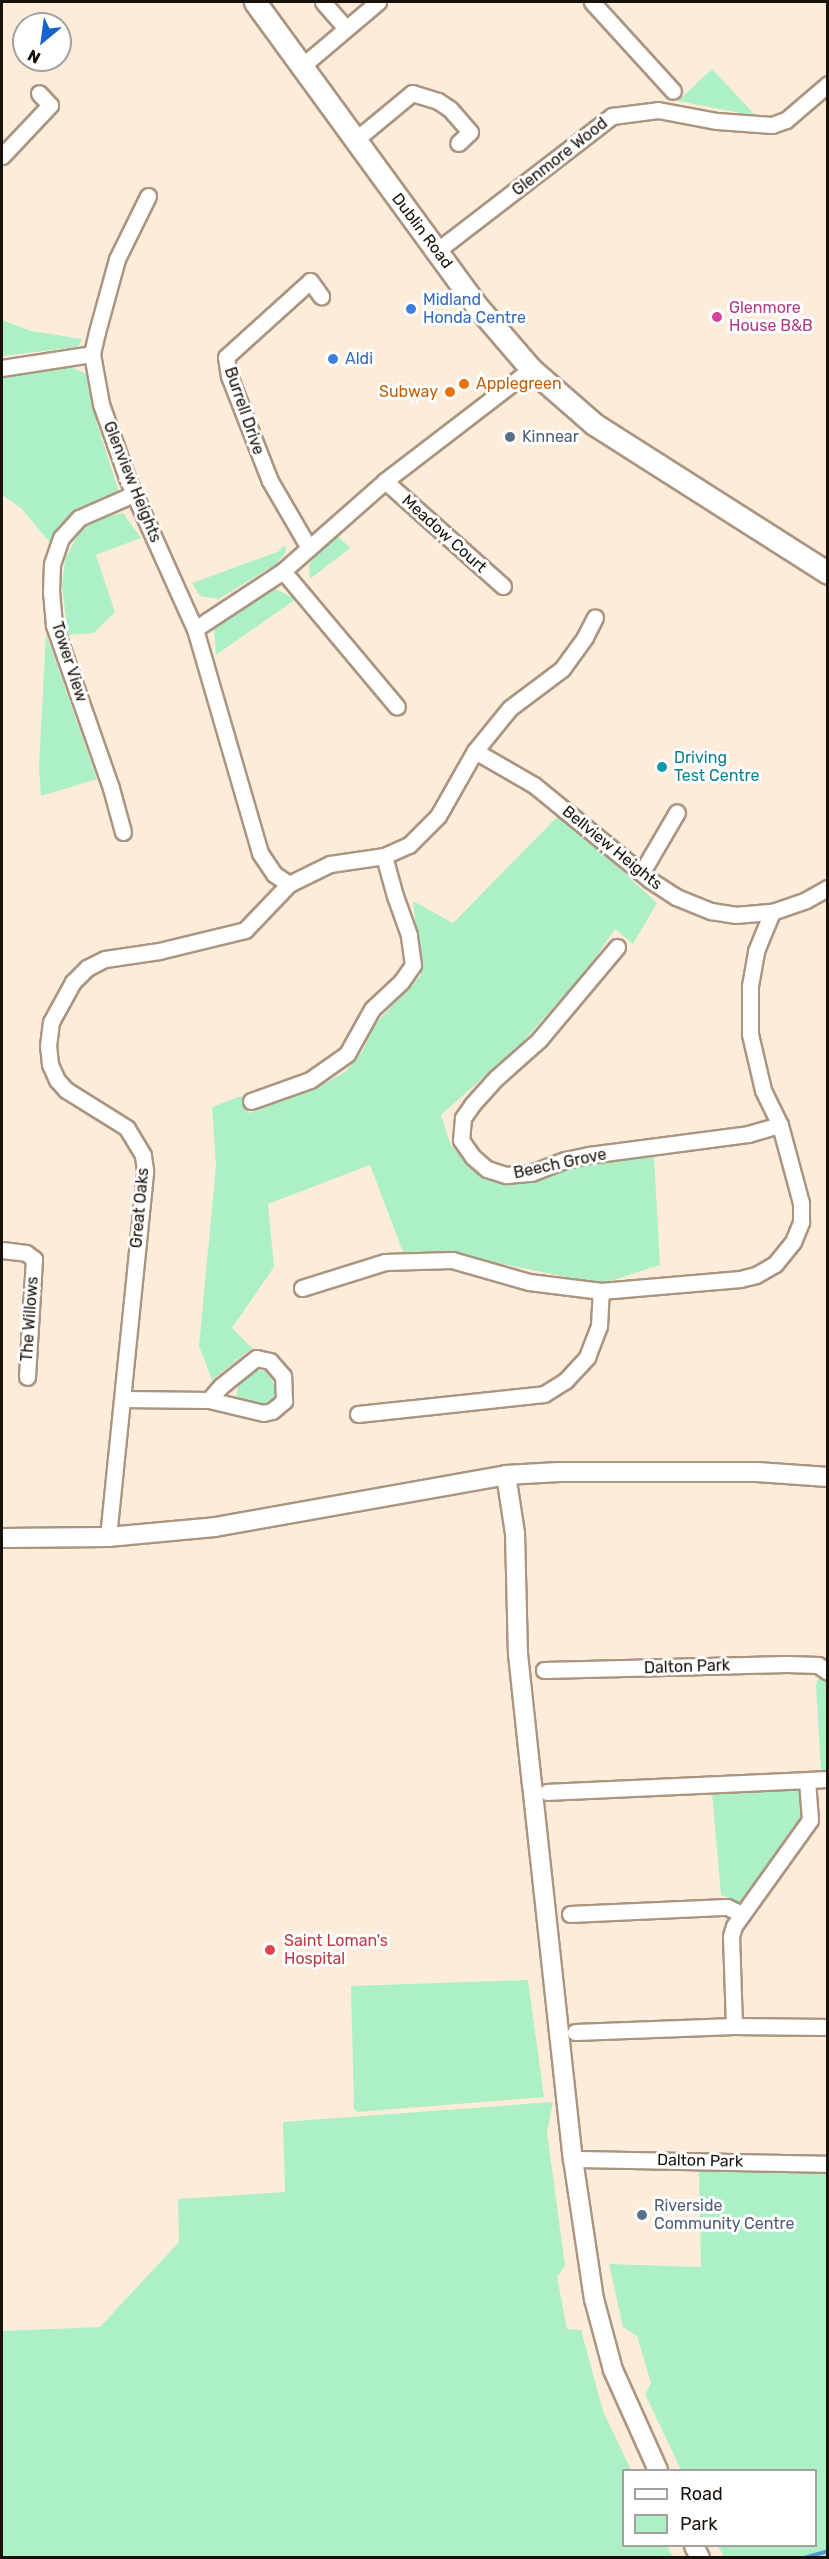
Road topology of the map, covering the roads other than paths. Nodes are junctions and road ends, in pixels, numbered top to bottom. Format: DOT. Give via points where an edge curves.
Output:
graph roads {
  1 [pos="255,2"];
  2 [pos="323,2"];
  3 [pos="378,2"];
  4 [pos="592,2"];
  5 [pos="346,28"];
  6 [pos="302,68"];
  7 [pos="828,84"];
  8 [pos="673,91"];
  9 [pos="39,93"];
  10 [pos="354,141"];
  11 [pos="458,142"];
  12 [pos="2,156"];
  13 [pos="148,196"];
  14 [pos="438,250"];
  15 [pos="321,296"];
  16 [pos="92,354"];
  17 [pos="2,368"];
  18 [pos="531,369"];
  19 [pos="385,481"];
  20 [pos="134,494"];
  21 [pos="309,548"];
  22 [pos="284,571"];
  23 [pos="828,573"];
  24 [pos="503,586"];
  25 [pos="595,616"];
  26 [pos="195,629"];
  27 [pos="397,707"];
  28 [pos="475,751"];
  29 [pos="677,812"];
  30 [pos="123,832"];
  31 [pos="384,856"];
  32 [pos="642,872"];
  33 [pos="289,884"];
  34 [pos="828,888"];
  35 [pos="772,912"];
  36 [pos="617,947"];
  37 [pos="251,1101"];
  38 [pos="780,1125"];
  39 [pos="2,1250"];
  40 [pos="302,1288"];
  41 [pos="602,1291"];
  42 [pos="27,1377"];
  43 [pos="123,1399"];
  44 [pos="208,1401"];
  45 [pos="358,1413"];
  46 [pos="506,1475"];
  47 [pos="828,1477"];
  48 [pos="108,1537"];
  49 [pos="2,1538"];
  50 [pos="544,1670"];
  51 [pos="828,1672"];
  52 [pos="828,1779"];
  53 [pos="807,1780"];
  54 [pos="547,1792"];
  55 [pos="570,1914"];
  56 [pos="742,1914"];
  57 [pos="734,2026"];
  58 [pos="828,2027"];
  59 [pos="575,2032"];
  60 [pos="573,2159"];
  61 [pos="828,2164"];
  62 [pos="658,2469"];
  1 -- 6 [label="main road, Dublin Road"];
  2 -- 5 [label="street"];
  3 -- 5 [label="street"];
  4 -- 8 [label="street"];
  5 -- 6 [label="street"];
  6 -- 10 [label="main road, Dublin Road"];
  7 -- 14 [label="street, Glenmore Wood" via="786,120 772,124 717,121 657,110 612,116"];
  9 -- 12 [label="street" via="50,105"];
  10 -- 11 [label="street" via="412,93 450,109 470,132"];
  10 -- 14 [label="main road, Dublin Road"];
  13 -- 16 [label="street, Glenview Heights" via="117,259"];
  14 -- 18 [label="main road, Dublin Road" via="476,305"];
  15 -- 21 [label="street, Burrell Drive" via="310,281 226,357 228,376 270,481"];
  16 -- 17 [label="street"];
  16 -- 20 [label="street, Glenview Heights" via="101,404"];
  18 -- 19 [label="street, Meadow Court"];
  18 -- 23 [label="main road, Dublin Road" via="594,424"];
  19 -- 21 [label="street, Meadow Court"];
  19 -- 24 [label="street, Meadow Court"];
  20 -- 26 [label="street, Glenview Heights"];
  20 -- 30 [label="street, Tower View" via="79,518 62,538 52,564 51,592 54,625"];
  21 -- 22 [label="street, Meadow Court"];
  22 -- 26 [label="street"];
  22 -- 27 [label="street"];
  25 -- 28 [label="street" via="562,669 510,708"];
  26 -- 33 [label="street, Glenview Heights" via="260,853 274,874"];
  28 -- 31 [label="street" via="438,816 410,845"];
  28 -- 32 [label="street, Bellview Heights" via="534,785"];
  29 -- 32 [label="street"];
  31 -- 33 [label="street" via="330,864"];
  31 -- 37 [label="street" via="409,935 414,965 372,1009 347,1054 310,1080"];
  32 -- 35 [label="street, Bellview Heights" via="676,897 711,911 735,915"];
  33 -- 43 [label="street, Great Oaks" via="245,930 105,960 87,968 73,982 51,1022 48,1046 57,1080 66,1090 127,1128 142,1155 145,1170"];
  34 -- 35 [label="street, Bellview Heights"];
  35 -- 38 [label="street" via="756,951 750,986 750,1034 763,1090"];
  36 -- 38 [label="street, Beech Grove" via="539,1040 496,1078 467,1112 462,1140 473,1157 487,1169 506,1175 531,1173 589,1155 748,1134"];
  38 -- 41 [label="street" via="801,1203 801,1222 793,1242 775,1264 740,1279"];
  39 -- 42 [label="street, The Willows" via="26,1253 34,1259"];
  40 -- 41 [label="street" via="385,1262 452,1260 529,1281"];
  41 -- 45 [label="street" via="599,1326 587,1357 565,1381 544,1394"];
  43 -- 44 [label="street"];
  43 -- 48 [label="street, Great Oaks"];
  44 -- 44 [label="street" via="263,1413 272,1411 284,1401 283,1376 270,1361 256,1358"];
  46 -- 47 [label="street" via="757,1472"];
  46 -- 48 [label="street" via="215,1527"];
  46 -- 60 [label="street" via="515,1533 518,1654"];
  48 -- 49 [label="street"];
  50 -- 51 [label="street, Dalton Park" via="787,1664 818,1665"];
  52 -- 53 [label="street"];
  53 -- 54 [label="street"];
  53 -- 56 [label="street" via="810,1820"];
  55 -- 56 [label="street" via="728,1907"];
  56 -- 57 [label="street" via="731,1936"];
  57 -- 58 [label="street"];
  57 -- 59 [label="street"];
  60 -- 61 [label="street, Dalton Park"];
  60 -- 62 [label="street" via="594,2299 613,2370"];
}
